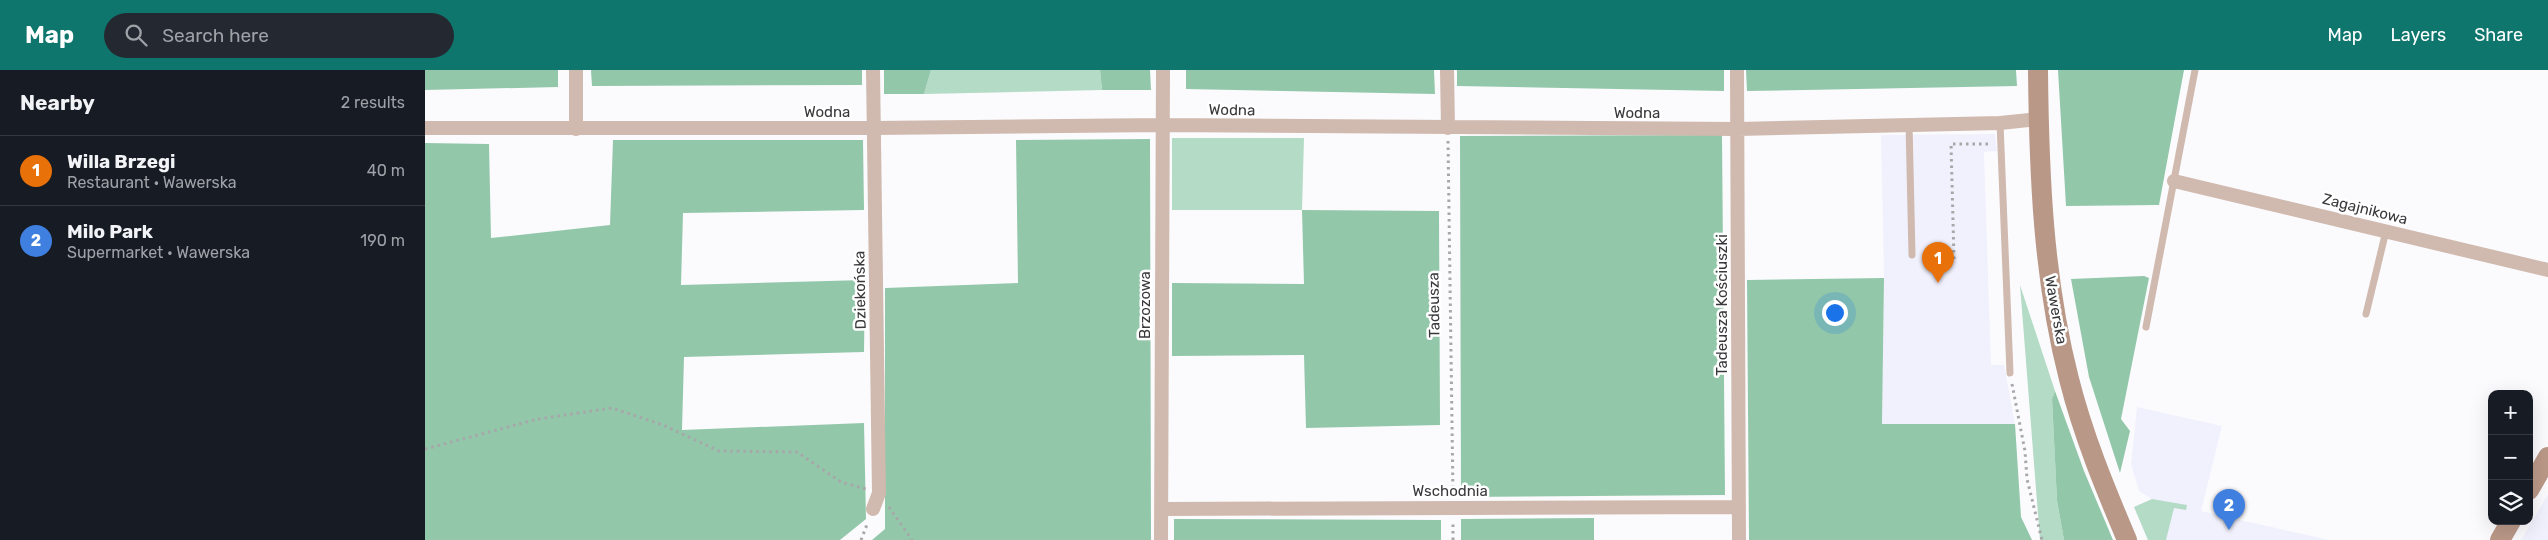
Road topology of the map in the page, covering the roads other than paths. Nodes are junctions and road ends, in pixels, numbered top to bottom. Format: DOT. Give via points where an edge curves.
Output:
graph roads {
  1 [pos="576,70"];
  2 [pos="873,70"];
  3 [pos="1163,70"];
  4 [pos="1447,70"];
  5 [pos="1737,70"];
  6 [pos="2038,70"];
  7 [pos="2195,70"];
  8 [pos="2038,119"];
  9 [pos="1909,123"];
  10 [pos="1999,123"];
  11 [pos="1161,125"];
  12 [pos="425,128"];
  13 [pos="874,128"];
  14 [pos="1448,128"];
  15 [pos="576,129"];
  16 [pos="1737,129"];
  17 [pos="2174,181"];
  18 [pos="2387,231"];
  19 [pos="1912,255"];
  20 [pos="2548,270"];
  21 [pos="2366,314"];
  22 [pos="2146,327"];
  23 [pos="2010,373"];
  24 [pos="2548,457"];
  25 [pos="2533,483"];
  26 [pos="1739,507"];
  27 [pos="873,509"];
  28 [pos="1162,510"];
  29 [pos="2509,525"];
  30 [pos="1161,540"];
  31 [pos="1739,540"];
  32 [pos="2127,540"];
  33 [pos="2500,540"];
  1 -- 15 [label="street"];
  2 -- 13 [label="street, Dziekońska"];
  3 -- 11 [label="street, Brzozowa"];
  4 -- 14 [label="street"];
  5 -- 16 [label="street, Tadeusza Kościuszki"];
  6 -- 8 [label="main road, Wawerska"];
  7 -- 17 [label="lane"];
  8 -- 10 [label="street, Wodna"];
  8 -- 32 [label="main road, Wawerska" via="2041,199 2056,317 2069,379 2085,433"];
  9 -- 10 [label="street, Wodna"];
  9 -- 16 [label="street, Wodna"];
  9 -- 19 [label="lane"];
  10 -- 23 [label="lane"];
  11 -- 13 [label="street, Wodna"];
  11 -- 14 [label="street, Wodna"];
  11 -- 28 [label="street, Brzozowa"];
  12 -- 15 [label="street, Wodna"];
  13 -- 15 [label="street, Wodna"];
  13 -- 27 [label="street, Dziekońska" via="879,493"];
  14 -- 16 [label="street, Wodna"];
  16 -- 26 [label="street, Tadeusza Kościuszki"];
  17 -- 18 [label="street, Zagajnikowa"];
  17 -- 22 [label="lane"];
  18 -- 20 [label="street, Zagajnikowa"];
  18 -- 21 [label="lane"];
  24 -- 25 [label="main road"];
  26 -- 28 [label="street, Wschodnia"];
  26 -- 31 [label="street, Tadeusza Kościuszki"];
  28 -- 30 [label="street, Brzozowa"];
  29 -- 33 [label="main road"];
}
